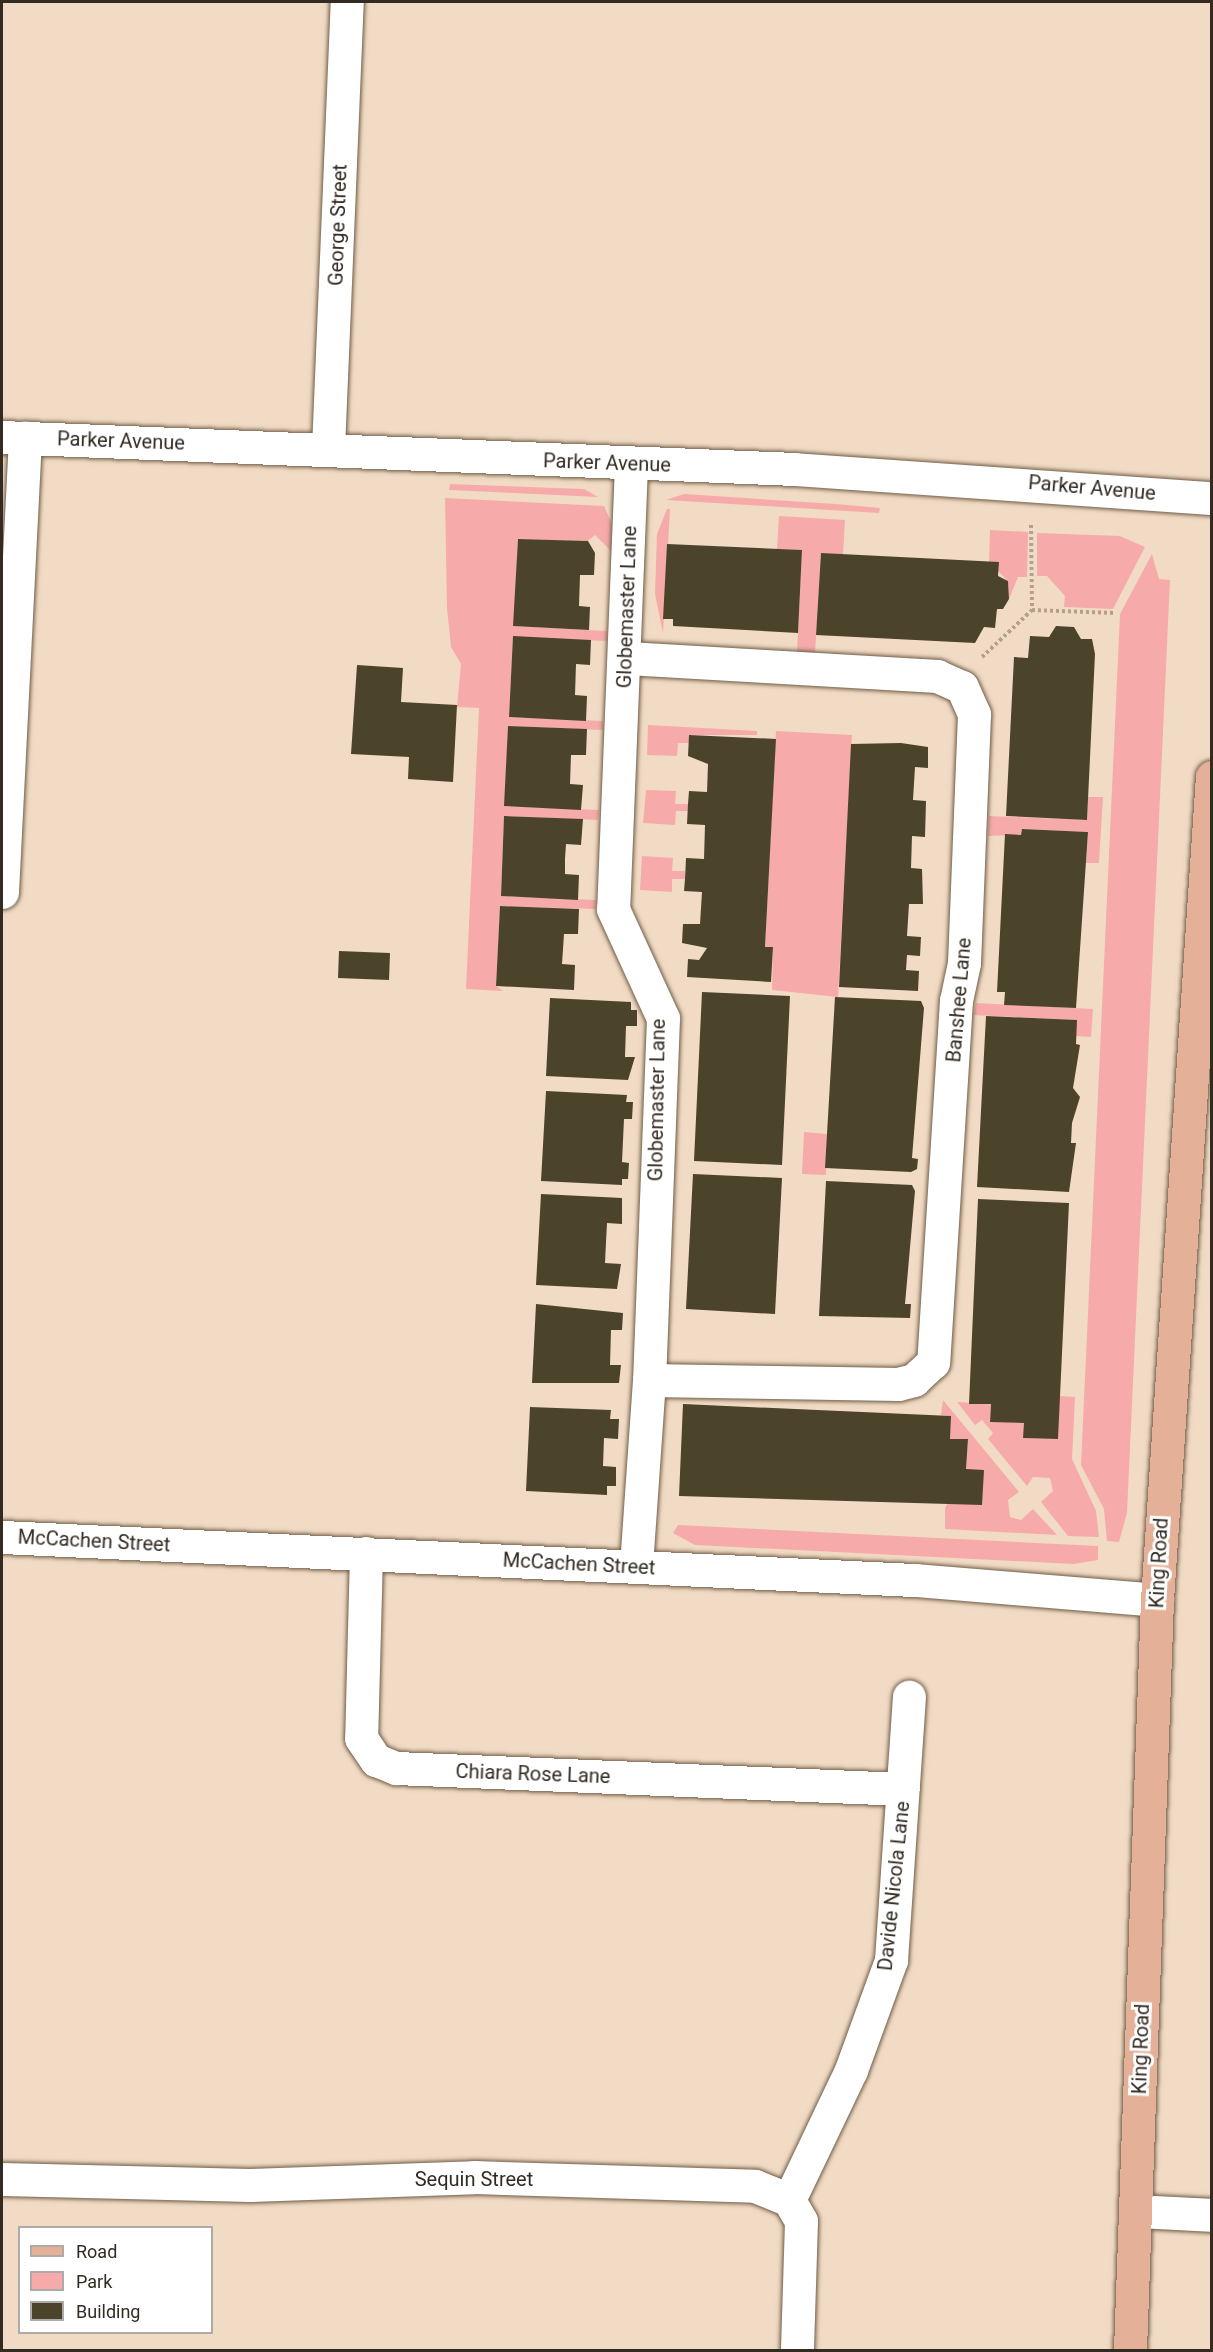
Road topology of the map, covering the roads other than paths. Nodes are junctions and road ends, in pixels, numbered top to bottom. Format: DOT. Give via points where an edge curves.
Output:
graph roads {
  1 [pos="347,2"];
  2 [pos="13,437"];
  3 [pos="328,448"];
  4 [pos="631,465"];
  5 [pos="1212,498"];
  6 [pos="627,658"];
  7 [pos="1212,777"];
  8 [pos="2,892"];
  9 [pos="649,1380"];
  10 [pos="2,1537"];
  11 [pos="366,1553"];
  12 [pos="636,1566"];
  13 [pos="1157,1600"];
  14 [pos="909,1697"];
  15 [pos="903,1789"];
  16 [pos="2,2180"];
  17 [pos="789,2200"];
  18 [pos="1136,2211"];
  19 [pos="1212,2215"];
  20 [pos="796,2350"];
  21 [pos="1130,2350"];
  1 -- 3 [label="street, George Street"];
  2 -- 3 [label="street, Parker Avenue"];
  2 -- 8 [label="street"];
  3 -- 4 [label="street, Parker Avenue"];
  4 -- 5 [label="street, Parker Avenue" via="806,469"];
  4 -- 6 [label="street, Globemaster Lane"];
  6 -- 9 [label="street, Globemaster Lane" via="613,909 663,1018"];
  6 -- 9 [label="street, Banshee Lane" via="937,676 962,687 974,714 964,963 956,1000 933,1362 914,1380 898,1384"];
  7 -- 13 [label="main road, King Road"];
  9 -- 12 [label="street, Globemaster Lane"];
  10 -- 11 [label="street, McCachen Street"];
  11 -- 12 [label="street, McCachen Street"];
  11 -- 15 [label="street, Chiara Rose Lane" via="362,1738 376,1760 396,1768"];
  12 -- 13 [label="street, McCachen Street" via="1086,1590"];
  13 -- 18 [label="main road, King Road"];
  14 -- 15 [label="street, Davide Nicola Lane"];
  15 -- 17 [label="street, Davide Nicola Lane" via="891,1960 851,2070"];
  16 -- 17 [label="street, Sequin Street" via="250,2185 474,2177 728,2182 755,2186"];
  17 -- 20 [label="street" via="801,2221"];
  18 -- 19 [label="street"];
  18 -- 21 [label="main road, King Road"];
}
